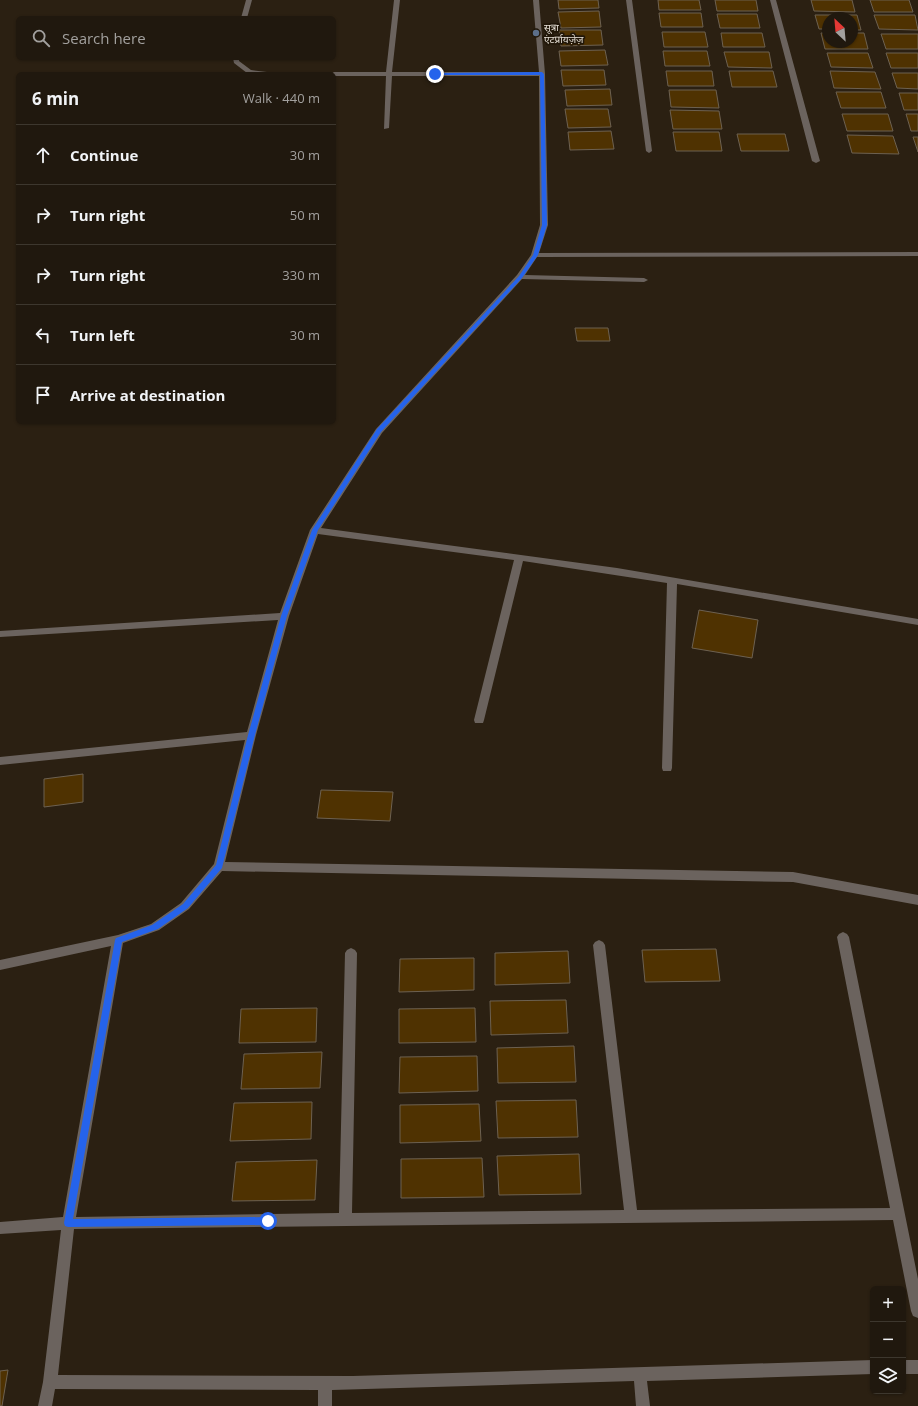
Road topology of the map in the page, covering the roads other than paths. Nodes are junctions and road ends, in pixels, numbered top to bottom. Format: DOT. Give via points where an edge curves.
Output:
graph roads {
  1 [pos="249,0"];
  2 [pos="397,0"];
  3 [pos="536,0"];
  4 [pos="629,0"];
  5 [pos="773,0"];
  6 [pos="245,16"];
  7 [pos="236,60"];
  8 [pos="249,72"];
  9 [pos="336,74"];
  10 [pos="389,74"];
  11 [pos="542,74"];
  12 [pos="386,128"];
  13 [pos="649,151"];
  14 [pos="816,161"];
  15 [pos="918,254"];
  16 [pos="535,255"];
  17 [pos="520,277"];
  18 [pos="644,280"];
  19 [pos="315,530"];
  20 [pos="519,558"];
  21 [pos="672,581"];
  22 [pos="284,616"];
  23 [pos="918,622"];
  24 [pos="0,634"];
  25 [pos="479,720"];
  26 [pos="251,735"];
  27 [pos="0,761"];
  28 [pos="667,768"];
  29 [pos="219,866"];
  30 [pos="918,900"];
  31 [pos="843,937"];
  32 [pos="118,940"];
  33 [pos="598,946"];
  34 [pos="351,953"];
  35 [pos="0,965"];
  36 [pos="898,1214"];
  37 [pos="631,1216"];
  38 [pos="345,1220"];
  39 [pos="68,1223"];
  40 [pos="0,1228"];
  41 [pos="918,1311"];
  42 [pos="870,1367"];
  43 [pos="906,1367"];
  44 [pos="918,1367"];
  45 [pos="640,1374"];
  46 [pos="50,1382"];
  47 [pos="325,1383"];
  48 [pos="45,1406"];
  49 [pos="325,1406"];
  50 [pos="643,1406"];
  1 -- 6 [label="street"];
  2 -- 10 [label="street"];
  3 -- 11 [label="street"];
  4 -- 13 [label="street"];
  5 -- 14 [label="street"];
  7 -- 8 [label="street"];
  9 -- 10 [label="street"];
  10 -- 11 [label="street"];
  10 -- 12 [label="street"];
  11 -- 16 [label="street" via="544,225"];
  15 -- 16 [label="street"];
  16 -- 17 [label="street"];
  17 -- 18 [label="street"];
  17 -- 19 [label="street" via="379,431"];
  19 -- 20 [label="street"];
  19 -- 22 [label="street"];
  20 -- 21 [label="street"];
  20 -- 25 [label="street"];
  21 -- 23 [label="street"];
  21 -- 28 [label="street"];
  22 -- 24 [label="street"];
  22 -- 26 [label="street"];
  26 -- 27 [label="street"];
  26 -- 29 [label="street"];
  29 -- 30 [label="street" via="793,877"];
  29 -- 32 [label="street" via="185,906 155,927"];
  31 -- 36 [label="street"];
  32 -- 35 [label="street"];
  32 -- 39 [label="street"];
  33 -- 37 [label="street"];
  34 -- 38 [label="street"];
  36 -- 37 [label="street"];
  36 -- 41 [label="street"];
  37 -- 38 [label="street"];
  38 -- 39 [label="street"];
  39 -- 40 [label="street"];
  39 -- 46 [label="street"];
  42 -- 45 [label="street"];
  43 -- 44 [label="street"];
  45 -- 47 [label="street"];
  45 -- 50 [label="street"];
  46 -- 47 [label="street"];
  46 -- 48 [label="street"];
  47 -- 49 [label="street"];
}
